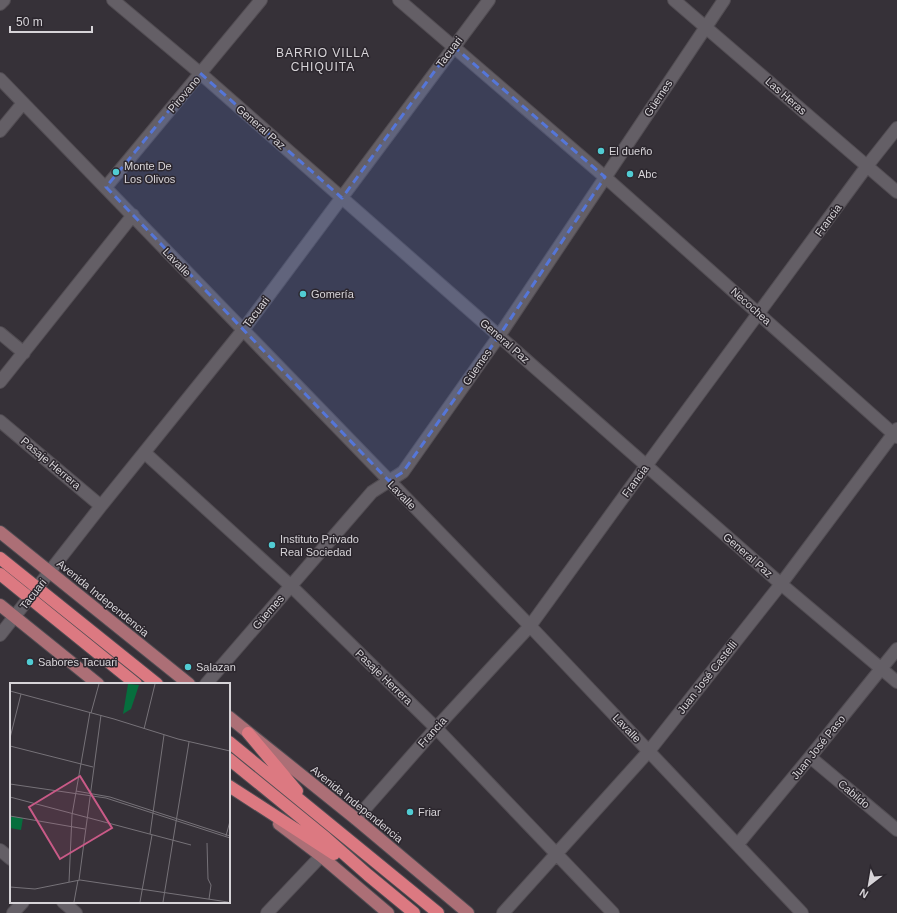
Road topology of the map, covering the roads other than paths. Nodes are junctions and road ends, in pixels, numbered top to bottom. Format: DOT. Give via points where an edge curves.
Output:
graph roads {
  1 [pos="4,0"];
  2 [pos="113,0"];
  3 [pos="261,0"];
  4 [pos="399,0"];
  5 [pos="489,0"];
  6 [pos="674,0"];
  7 [pos="724,0"];
  8 [pos="0,4"];
  9 [pos="706,27"];
  10 [pos="453,46"];
  11 [pos="200,73"];
  12 [pos="0,79"];
  13 [pos="23,103"];
  14 [pos="897,128"];
  15 [pos="0,131"];
  16 [pos="867,166"];
  17 [pos="605,177"];
  18 [pos="106,187"];
  19 [pos="897,192"];
  20 [pos="342,198"];
  21 [pos="133,215"];
  22 [pos="760,313"];
  23 [pos="243,330"];
  24 [pos="0,333"];
  25 [pos="499,336"];
  26 [pos="24,353"];
  27 [pos="0,382"];
  28 [pos="0,421"];
  29 [pos="896,433"];
  30 [pos="145,453"];
  31 [pos="646,466"];
  32 [pos="388,481"];
  33 [pos="101,506"];
  34 [pos="0,532"];
  35 [pos="0,558"];
  36 [pos="50,572"];
  37 [pos="0,574"];
  38 [pos="781,584"];
  39 [pos="291,586"];
  40 [pos="33,593"];
  41 [pos="0,605"];
  42 [pos="15,617"];
  43 [pos="530,626"];
  44 [pos="0,635"];
  45 [pos="897,649"];
  46 [pos="880,668"];
  47 [pos="897,682"];
  48 [pos="97,683"];
  49 [pos="135,683"];
  50 [pos="156,683"];
  51 [pos="188,683"];
  52 [pos="207,683"];
  53 [pos="230,718"];
  54 [pos="436,728"];
  55 [pos="248,733"];
  56 [pos="230,743"];
  57 [pos="649,751"];
  58 [pos="810,758"];
  59 [pos="230,760"];
  60 [pos="230,787"];
  61 [pos="230,787"];
  62 [pos="356,818"];
  63 [pos="897,830"];
  64 [pos="351,843"];
  65 [pos="738,844"];
  66 [pos="0,850"];
  67 [pos="555,854"];
  68 [pos="321,856"];
  69 [pos="10,858"];
  70 [pos="368,875"];
  71 [pos="22,903"];
  72 [pos="64,903"];
  73 [pos="13,913"];
  74 [pos="76,913"];
  75 [pos="267,913"];
  76 [pos="388,913"];
  77 [pos="414,913"];
  78 [pos="438,913"];
  79 [pos="468,913"];
  80 [pos="503,913"];
  81 [pos="613,913"];
  82 [pos="802,913"];
  1 -- 8 [label="street"];
  2 -- 11 [label="street, General Paz"];
  3 -- 11 [label="street, Pirovano"];
  4 -- 10 [label="street"];
  5 -- 10 [label="street, Tacuari"];
  6 -- 9 [label="street, Las Heras"];
  7 -- 9 [label="street, Güemes"];
  9 -- 16 [label="street, Las Heras"];
  9 -- 17 [label="street, Güemes"];
  10 -- 17 [label="street, Necochea"];
  10 -- 20 [label="street, Tacuari"];
  11 -- 18 [label="street, Pirovano"];
  11 -- 20 [label="street, General Paz"];
  12 -- 13 [label="street, Lavalle"];
  13 -- 15 [label="street"];
  13 -- 18 [label="street, Lavalle"];
  14 -- 16 [label="street, Francia"];
  16 -- 19 [label="street, Las Heras"];
  16 -- 22 [label="street, Francia"];
  17 -- 22 [label="street, Necochea"];
  17 -- 25 [label="street, Güemes"];
  18 -- 21 [label="street, Lavalle"];
  20 -- 23 [label="street, Tacuari"];
  20 -- 25 [label="street, General Paz"];
  21 -- 23 [label="street, Lavalle"];
  21 -- 26 [label="street"];
  22 -- 29 [label="street, Necochea"];
  22 -- 31 [label="street, Francia"];
  23 -- 30 [label="street, Tacuari"];
  23 -- 32 [label="street, Lavalle"];
  24 -- 26 [label="street"];
  25 -- 31 [label="street, General Paz"];
  25 -- 32 [label="street, Güemes" via="403,472"];
  26 -- 27 [label="street"];
  28 -- 33 [label="street, Pasaje Herrera"];
  29 -- 38 [label="street, Juan José Castelli"];
  30 -- 33 [label="street, Tacuari"];
  30 -- 39 [label="street, Pasaje Herrera"];
  31 -- 38 [label="street, General Paz"];
  31 -- 43 [label="street, Francia"];
  32 -- 39 [label="street, Güemes" via="372,492"];
  32 -- 43 [label="street, Lavalle"];
  33 -- 36 [label="street, Tacuari"];
  34 -- 36 [label="main road, Avenida Independencia"];
  35 -- 40 [label="highway"];
  36 -- 40 [label="street, Tacuari"];
  36 -- 51 [label="main road, Avenida Independencia"];
  37 -- 40 [label="highway"];
  38 -- 46 [label="street, General Paz"];
  38 -- 57 [label="street, Juan José Castelli"];
  39 -- 52 [label="street, Güemes"];
  39 -- 54 [label="street, Pasaje Herrera"];
  40 -- 42 [label="street, Tacuari"];
  40 -- 49 [label="highway"];
  40 -- 50 [label="highway"];
  41 -- 42 [label="main road"];
  42 -- 44 [label="street, Tacuari"];
  42 -- 48 [label="main road"];
  43 -- 54 [label="street, Francia"];
  43 -- 57 [label="street, Lavalle"];
  45 -- 46 [label="street, Juan José Paso"];
  46 -- 47 [label="street, General Paz"];
  46 -- 58 [label="street, Juan José Paso"];
  53 -- 55 [label="main road, Avenida Independencia"];
  54 -- 62 [label="street, Francia"];
  54 -- 67 [label="street, Pasaje Herrera"];
  55 -- 62 [label="main road, Avenida Independencia"];
  55 -- 64 [label="highway" via="299,794"];
  56 -- 64 [label="highway"];
  57 -- 65 [label="street, Lavalle"];
  57 -- 67 [label="street, Juan José Castelli"];
  58 -- 63 [label="street, Cabildo"];
  58 -- 65 [label="street, Juan José Paso"];
  59 -- 70 [label="highway"];
  60 -- 70 [label="highway"];
  61 -- 68 [label="main road"];
  62 -- 79 [label="main road, Avenida Independencia"];
  64 -- 78 [label="highway"];
  65 -- 82 [label="street, Lavalle"];
  66 -- 69 [label="street"];
  67 -- 80 [label="street, Juan José Castelli"];
  67 -- 81 [label="street, Pasaje Herrera"];
  68 -- 75 [label="street"];
  68 -- 76 [label="main road"];
  70 -- 77 [label="highway"];
  71 -- 73 [label="street"];
  72 -- 74 [label="street"];
}
